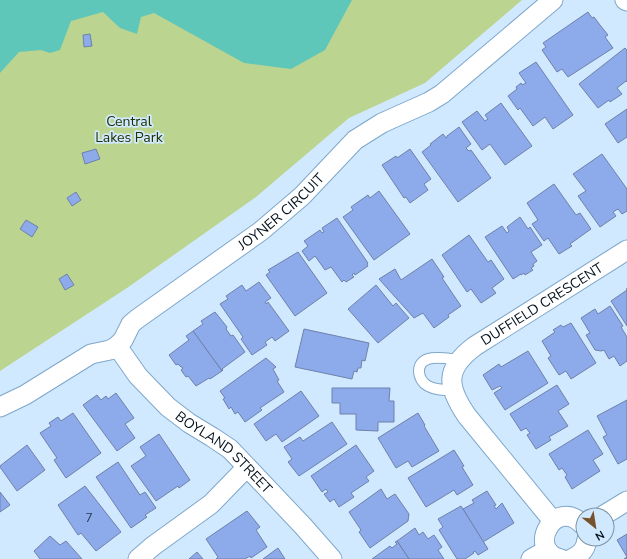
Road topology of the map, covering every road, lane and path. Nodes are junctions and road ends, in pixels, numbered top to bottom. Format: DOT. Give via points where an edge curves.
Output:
graph roads {
  1 [pos="553,0"];
  2 [pos="627,250"];
  3 [pos="117,346"];
  4 [pos="459,360"];
  5 [pos="452,390"];
  6 [pos="0,407"];
  7 [pos="247,467"];
  8 [pos="627,501"];
  9 [pos="615,508"];
  10 [pos="575,519"];
  11 [pos="553,521"];
  12 [pos="585,547"];
  13 [pos="561,557"];
  14 [pos="138,559"];
  15 [pos="332,559"];
  1 -- 3 [label="street, JOYNER CIRCUIT" via="442,94 382,123 355,140 280,216 137,319"];
  2 -- 4 [label="street, DUFFIELD CRESCENT" via="475,346"];
  3 -- 6 [label="street" via="91,354 25,395"];
  3 -- 7 [label="street, BOYLAND STREET" via="138,376 168,407 189,424 230,449"];
  4 -- 5 [label="street, DUFFIELD CRESCENT" via="452,379"];
  4 -- 5 [label="lane" via="429,358 418,369 424,384"];
  5 -- 11 [label="street" via="467,416"];
  7 -- 14 [label="street" via="211,504"];
  7 -- 15 [label="street, BOYLAND STREET"];
  8 -- 9 [label="street"];
  10 -- 11 [label="street" via="566,516"];
  11 -- 13 [label="street" via="546,531 545,544"];
  12 -- 13 [label="street" via="582,552"];
}
